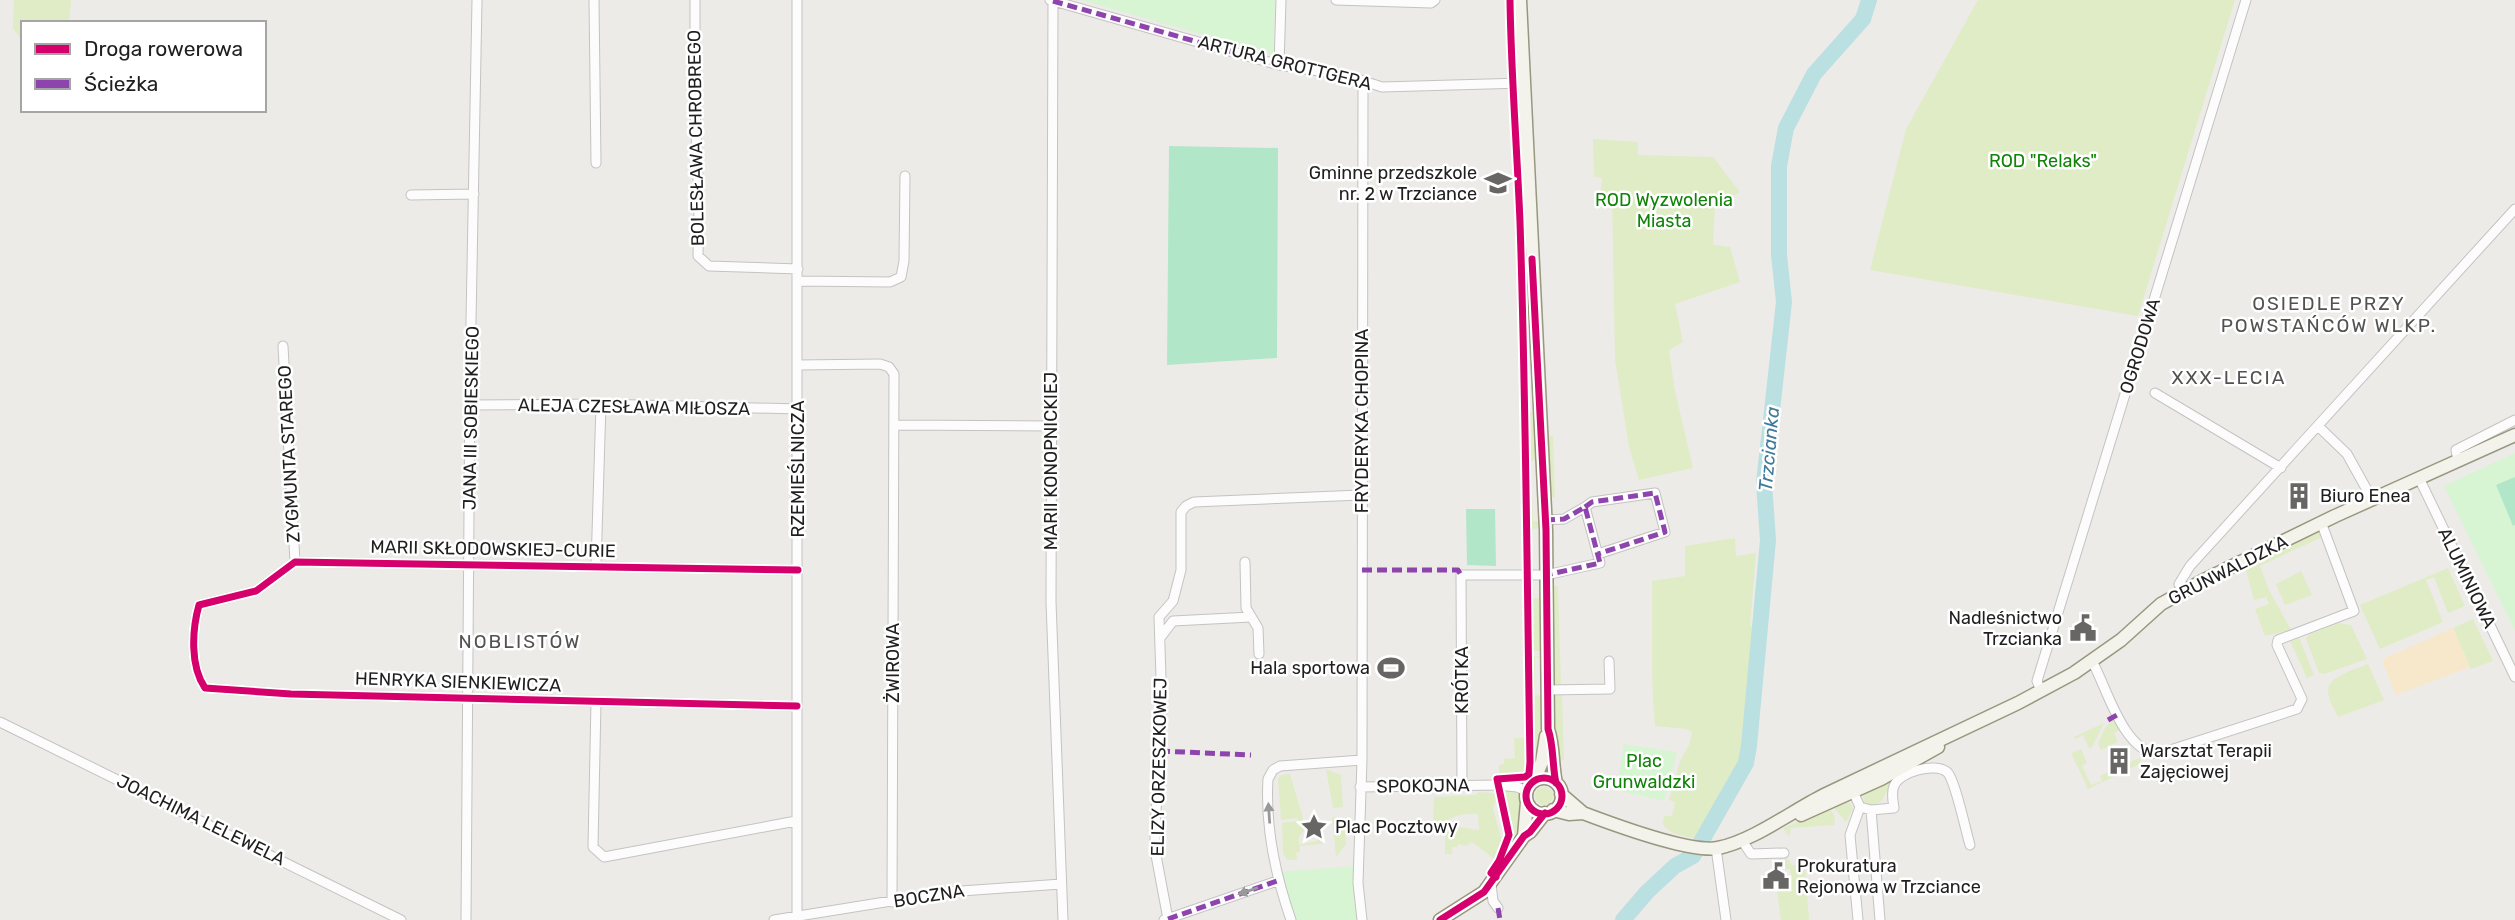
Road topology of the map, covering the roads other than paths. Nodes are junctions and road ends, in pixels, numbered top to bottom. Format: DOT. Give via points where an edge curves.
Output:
graph roads {
  1 [pos="477,0"];
  2 [pos="594,0"];
  3 [pos="695,0"];
  4 [pos="797,0"];
  5 [pos="1051,0"];
  6 [pos="1281,0"];
  7 [pos="1336,0"];
  8 [pos="1435,0"];
  9 [pos="1520,0"];
  10 [pos="2246,0"];
  11 [pos="1279,65"];
  12 [pos="1363,82"];
  13 [pos="1522,83"];
  14 [pos="596,163"];
  15 [pos="905,176"];
  16 [pos="474,194"];
  17 [pos="411,195"];
  18 [pos="2515,209"];
  19 [pos="799,269"];
  20 [pos="799,281"];
  21 [pos="283,346"];
  22 [pos="798,365"];
  23 [pos="2155,393"];
  24 [pos="601,404"];
  25 [pos="470,405"];
  26 [pos="799,409"];
  27 [pos="2515,420"];
  28 [pos="895,425"];
  29 [pos="1051,426"];
  30 [pos="2319,427"];
  31 [pos="2515,436"];
  32 [pos="2458,461"];
  33 [pos="2281,468"];
  34 [pos="2419,478"];
  35 [pos="1361,495"];
  36 [pos="2372,499"];
  37 [pos="1585,507"];
  38 [pos="1545,520"];
  39 [pos="2321,522"];
  40 [pos="1598,554"];
  41 [pos="295,562"];
  42 [pos="1245,562"];
  43 [pos="470,565"];
  44 [pos="596,566"];
  45 [pos="798,570"];
  46 [pos="1546,575"];
  47 [pos="2182,592"];
  48 [pos="1173,601"];
  49 [pos="1251,617"];
  50 [pos="1174,621"];
  51 [pos="1159,640"];
  52 [pos="1259,654"];
  53 [pos="1609,661"];
  54 [pos="2092,661"];
  55 [pos="2515,677"];
  56 [pos="1548,690"];
  57 [pos="2041,691"];
  58 [pos="468,697"];
  59 [pos="596,702"];
  60 [pos="797,706"];
  61 [pos="0,722"];
  62 [pos="1548,729"];
  63 [pos="1957,732"];
  64 [pos="1362,760"];
  65 [pos="1462,786"];
  66 [pos="1360,787"];
  67 [pos="1851,787"];
  68 [pos="1559,788"];
  69 [pos="1529,791"];
  70 [pos="1860,807"];
  71 [pos="1871,810"];
  72 [pos="1549,812"];
  73 [pos="1583,813"];
  74 [pos="796,821"];
  75 [pos="1524,836"];
  76 [pos="1741,839"];
  77 [pos="1970,845"];
  78 [pos="1711,848"];
  79 [pos="1784,853"];
  80 [pos="1277,881"];
  81 [pos="1061,884"];
  82 [pos="1492,884"];
  83 [pos="1475,900"];
  84 [pos="892,902"];
  85 [pos="797,916"];
  86 [pos="1166,919"];
  87 [pos="401,920"];
  88 [pos="466,920"];
  89 [pos="774,920"];
  90 [pos="1063,920"];
  91 [pos="1292,920"];
  92 [pos="1362,920"];
  93 [pos="1440,920"];
  94 [pos="1726,920"];
  95 [pos="1858,920"];
  96 [pos="1880,920"];
  1 -- 16 [label="street, JANA III SOBIESKIEGO"];
  2 -- 14 [label="street"];
  3 -- 19 [label="street, BOLESŁAWA CHROBREGO" via="698,256 709,266"];
  4 -- 19 [label="street, RZEMIEŚLNICZA"];
  5 -- 11 [label="street, ARTURA GROTTGERA"];
  5 -- 29 [label="street, MARII KONOPNICKIEJ"];
  6 -- 11 [label="street"];
  7 -- 8 [label="street"];
  9 -- 13 [label="main road"];
  10 -- 57 [label="street, OGRODOWA" via="2036,681"];
  11 -- 12 [label="street, ARTURA GROTTGERA"];
  12 -- 13 [label="street, ARTURA GROTTGERA" via="1382,88"];
  12 -- 35 [label="street, FRYDERYKA CHOPINA"];
  13 -- 38 [label="main road"];
  15 -- 20 [label="street" via="901,277 890,282"];
  16 -- 17 [label="street"];
  16 -- 25 [label="street, JANA III SOBIESKIEGO"];
  18 -- 30 [label="street"];
  19 -- 20 [label="street, RZEMIEŚLNICZA"];
  20 -- 22 [label="street, RZEMIEŚLNICZA"];
  21 -- 41 [label="street, ZYGMUNTA STAREGO"];
  22 -- 26 [label="street, RZEMIEŚLNICZA"];
  22 -- 28 [label="street, ŻWIROWA" via="880,363 889,367 894,374"];
  23 -- 33 [label="street"];
  24 -- 25 [label="street, ALEJA CZESŁAWA MIŁOSZA"];
  24 -- 26 [label="street, ALEJA CZESŁAWA MIŁOSZA"];
  24 -- 44 [label="street"];
  25 -- 43 [label="street, JANA III SOBIESKIEGO"];
  26 -- 45 [label="street, RZEMIEŚLNICZA"];
  27 -- 32 [label="street" via="2456,450"];
  28 -- 29 [label="street"];
  28 -- 84 [label="street, ŻWIROWA"];
  29 -- 81 [label="street, MARII KONOPNICKIEJ"];
  30 -- 33 [label="street"];
  30 -- 36 [label="street" via="2347,454"];
  31 -- 32 [label="main road, GRUNWALDZKA"];
  32 -- 34 [label="main road, GRUNWALDZKA"];
  33 -- 47 [label="street" via="2185,572 2179,584"];
  34 -- 36 [label="main road, GRUNWALDZKA"];
  34 -- 55 [label="street, ALUMINIOWA"];
  35 -- 48 [label="street, ELIZY ORZESZKOWEJ" via="1186,506 1181,512 1181,570"];
  35 -- 64 [label="street, FRYDERYKA CHOPINA"];
  36 -- 39 [label="main road, GRUNWALDZKA"];
  37 -- 38 [label="street" via="1564,519"];
  37 -- 40 [label="street"];
  37 -- 40 [label="street" via="1592,502 1655,493 1665,532"];
  38 -- 46 [label="main road"];
  39 -- 47 [label="main road, GRUNWALDZKA"];
  39 -- 54 [label="street" via="2354,611 2278,640 2302,699 2297,709 2158,754 2148,753 2122,724"];
  40 -- 46 [label="street" via="1600,563"];
  41 -- 43 [label="street, MARII SKŁODOWSKIEJ-CURIE"];
  41 -- 58 [label="street, HENRYKA SIENKIEWICZA" via="256,591 199,605 196,669 205,688"];
  42 -- 49 [label="street" via="1246,608"];
  43 -- 44 [label="street, MARII SKŁODOWSKIEJ-CURIE"];
  43 -- 58 [label="street, JANA III SOBIESKIEGO"];
  44 -- 45 [label="street, MARII SKŁODOWSKIEJ-CURIE"];
  45 -- 60 [label="street, RZEMIEŚLNICZA"];
  46 -- 56 [label="main road"];
  46 -- 65 [label="street, KRÓTKA" via="1461,575"];
  47 -- 54 [label="main road, GRUNWALDZKA"];
  48 -- 50 [label="street"];
  48 -- 51 [label="street, ELIZY ORZESZKOWEJ" via="1159,617"];
  49 -- 50 [label="street"];
  49 -- 52 [label="street" via="1258,628"];
  50 -- 51 [label="street"];
  51 -- 86 [label="street, ELIZY ORZESZKOWEJ" via="1162,709 1155,829"];
  53 -- 56 [label="street" via="1610,690"];
  54 -- 57 [label="main road, GRUNWALDZKA"];
  56 -- 62 [label="main road"];
  57 -- 63 [label="main road, GRUNWALDZKA"];
  58 -- 59 [label="street, HENRYKA SIENKIEWICZA"];
  58 -- 88 [label="street, JANA III SOBIESKIEGO"];
  59 -- 60 [label="street, HENRYKA SIENKIEWICZA"];
  59 -- 74 [label="street" via="593,847 604,857"];
  60 -- 74 [label="street, RZEMIEŚLNICZA"];
  61 -- 87 [label="street, JOACHIMA LELEWELA"];
  62 -- 68 [label="main road"];
  62 -- 69 [label="main road" via="1542,762"];
  63 -- 67 [label="main road, GRUNWALDZKA"];
  63 -- 67 [label="main road, GRUNWALDZKA" via="1923,757"];
  64 -- 66 [label="street"];
  80 -- 64 [label="street, one-way" via="1268,787 1273,770"];
  65 -- 66 [label="street, SPOKOJNA"];
  65 -- 69 [label="street, SPOKOJNA" via="1510,786"];
  66 -- 92 [label="street"];
  67 -- 70 [label="street"];
  67 -- 76 [label="main road, GRUNWALDZKA" via="1795,818"];
  68 -- 69 [label="main road" via="1548,778"];
  68 -- 72 [label="main road" via="1560,803"];
  68 -- 73 [label="main road"];
  69 -- 72 [label="main road" via="1534,810"];
  69 -- 75 [label="main road"];
  70 -- 71 [label="street"];
  70 -- 95 [label="street" via="1850,835"];
  71 -- 77 [label="street" via="1894,808 1896,782 1926,767 1941,768 1951,777"];
  71 -- 96 [label="street"];
  72 -- 73 [label="main road"];
  72 -- 75 [label="main road"];
  73 -- 78 [label="main road" via="1686,845"];
  74 -- 85 [label="street, RZEMIEŚLNICZA"];
  75 -- 82 [label="main road"];
  76 -- 78 [label="main road, GRUNWALDZKA"];
  76 -- 79 [label="street" via="1751,854"];
  78 -- 94 [label="street"];
  80 -- 86 [label="street, one-way"];
  80 -- 91 [label="street"];
  81 -- 84 [label="street, BOCZNA" via="947,891"];
  81 -- 90 [label="street, MARII KONOPNICKIEJ"];
  82 -- 83 [label="main road"];
  82 -- 83 [label="street" via="1496,905"];
  83 -- 93 [label="main road"];
  84 -- 85 [label="street, BOCZNA"];
  85 -- 89 [label="street"];
}
